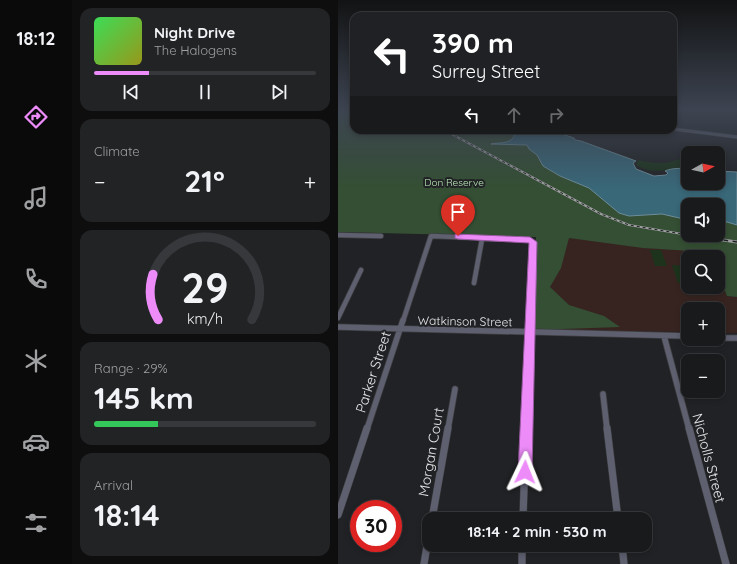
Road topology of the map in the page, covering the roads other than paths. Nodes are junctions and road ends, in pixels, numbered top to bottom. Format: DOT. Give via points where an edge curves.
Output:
graph roads {
  1 [pos="338,235"];
  2 [pos="381,236"];
  3 [pos="482,239"];
  4 [pos="361,270"];
  5 [pos="474,283"];
  6 [pos="338,318"];
  7 [pos="338,327"];
  8 [pos="400,330"];
  9 [pos="530,332"];
  10 [pos="664,336"];
  11 [pos="681,336"];
  12 [pos="725,338"];
  13 [pos="737,338"];
  14 [pos="455,389"];
  15 [pos="603,394"];
  16 [pos="433,512"];
  17 [pos="523,512"];
  18 [pos="617,512"];
  19 [pos="338,515"];
  20 [pos="426,552"];
  21 [pos="522,552"];
  22 [pos="623,552"];
  23 [pos="424,564"];
  24 [pos="522,564"];
  25 [pos="624,564"];
  26 [pos="726,564"];
  1 -- 2 [label="street"];
  3 -- 5 [label="street"];
  3 -- 8 [label="street, Parker Street" via="431,236"];
  3 -- 9 [label="street" via="533,242"];
  4 -- 6 [label="street"];
  7 -- 8 [label="street, Watkinson Street"];
  8 -- 9 [label="street, Watkinson Street"];
  8 -- 19 [label="street, Parker Street"];
  9 -- 10 [label="street, Watkinson Street"];
  9 -- 17 [label="street"];
  10 -- 11 [label="street, Watkinson Street"];
  10 -- 26 [label="street, Nicholls Street"];
  12 -- 13 [label="street"];
  14 -- 16 [label="street, Morgan Court"];
  15 -- 18 [label="street"];
  20 -- 23 [label="street"];
  21 -- 24 [label="street"];
  22 -- 25 [label="street"];
}
